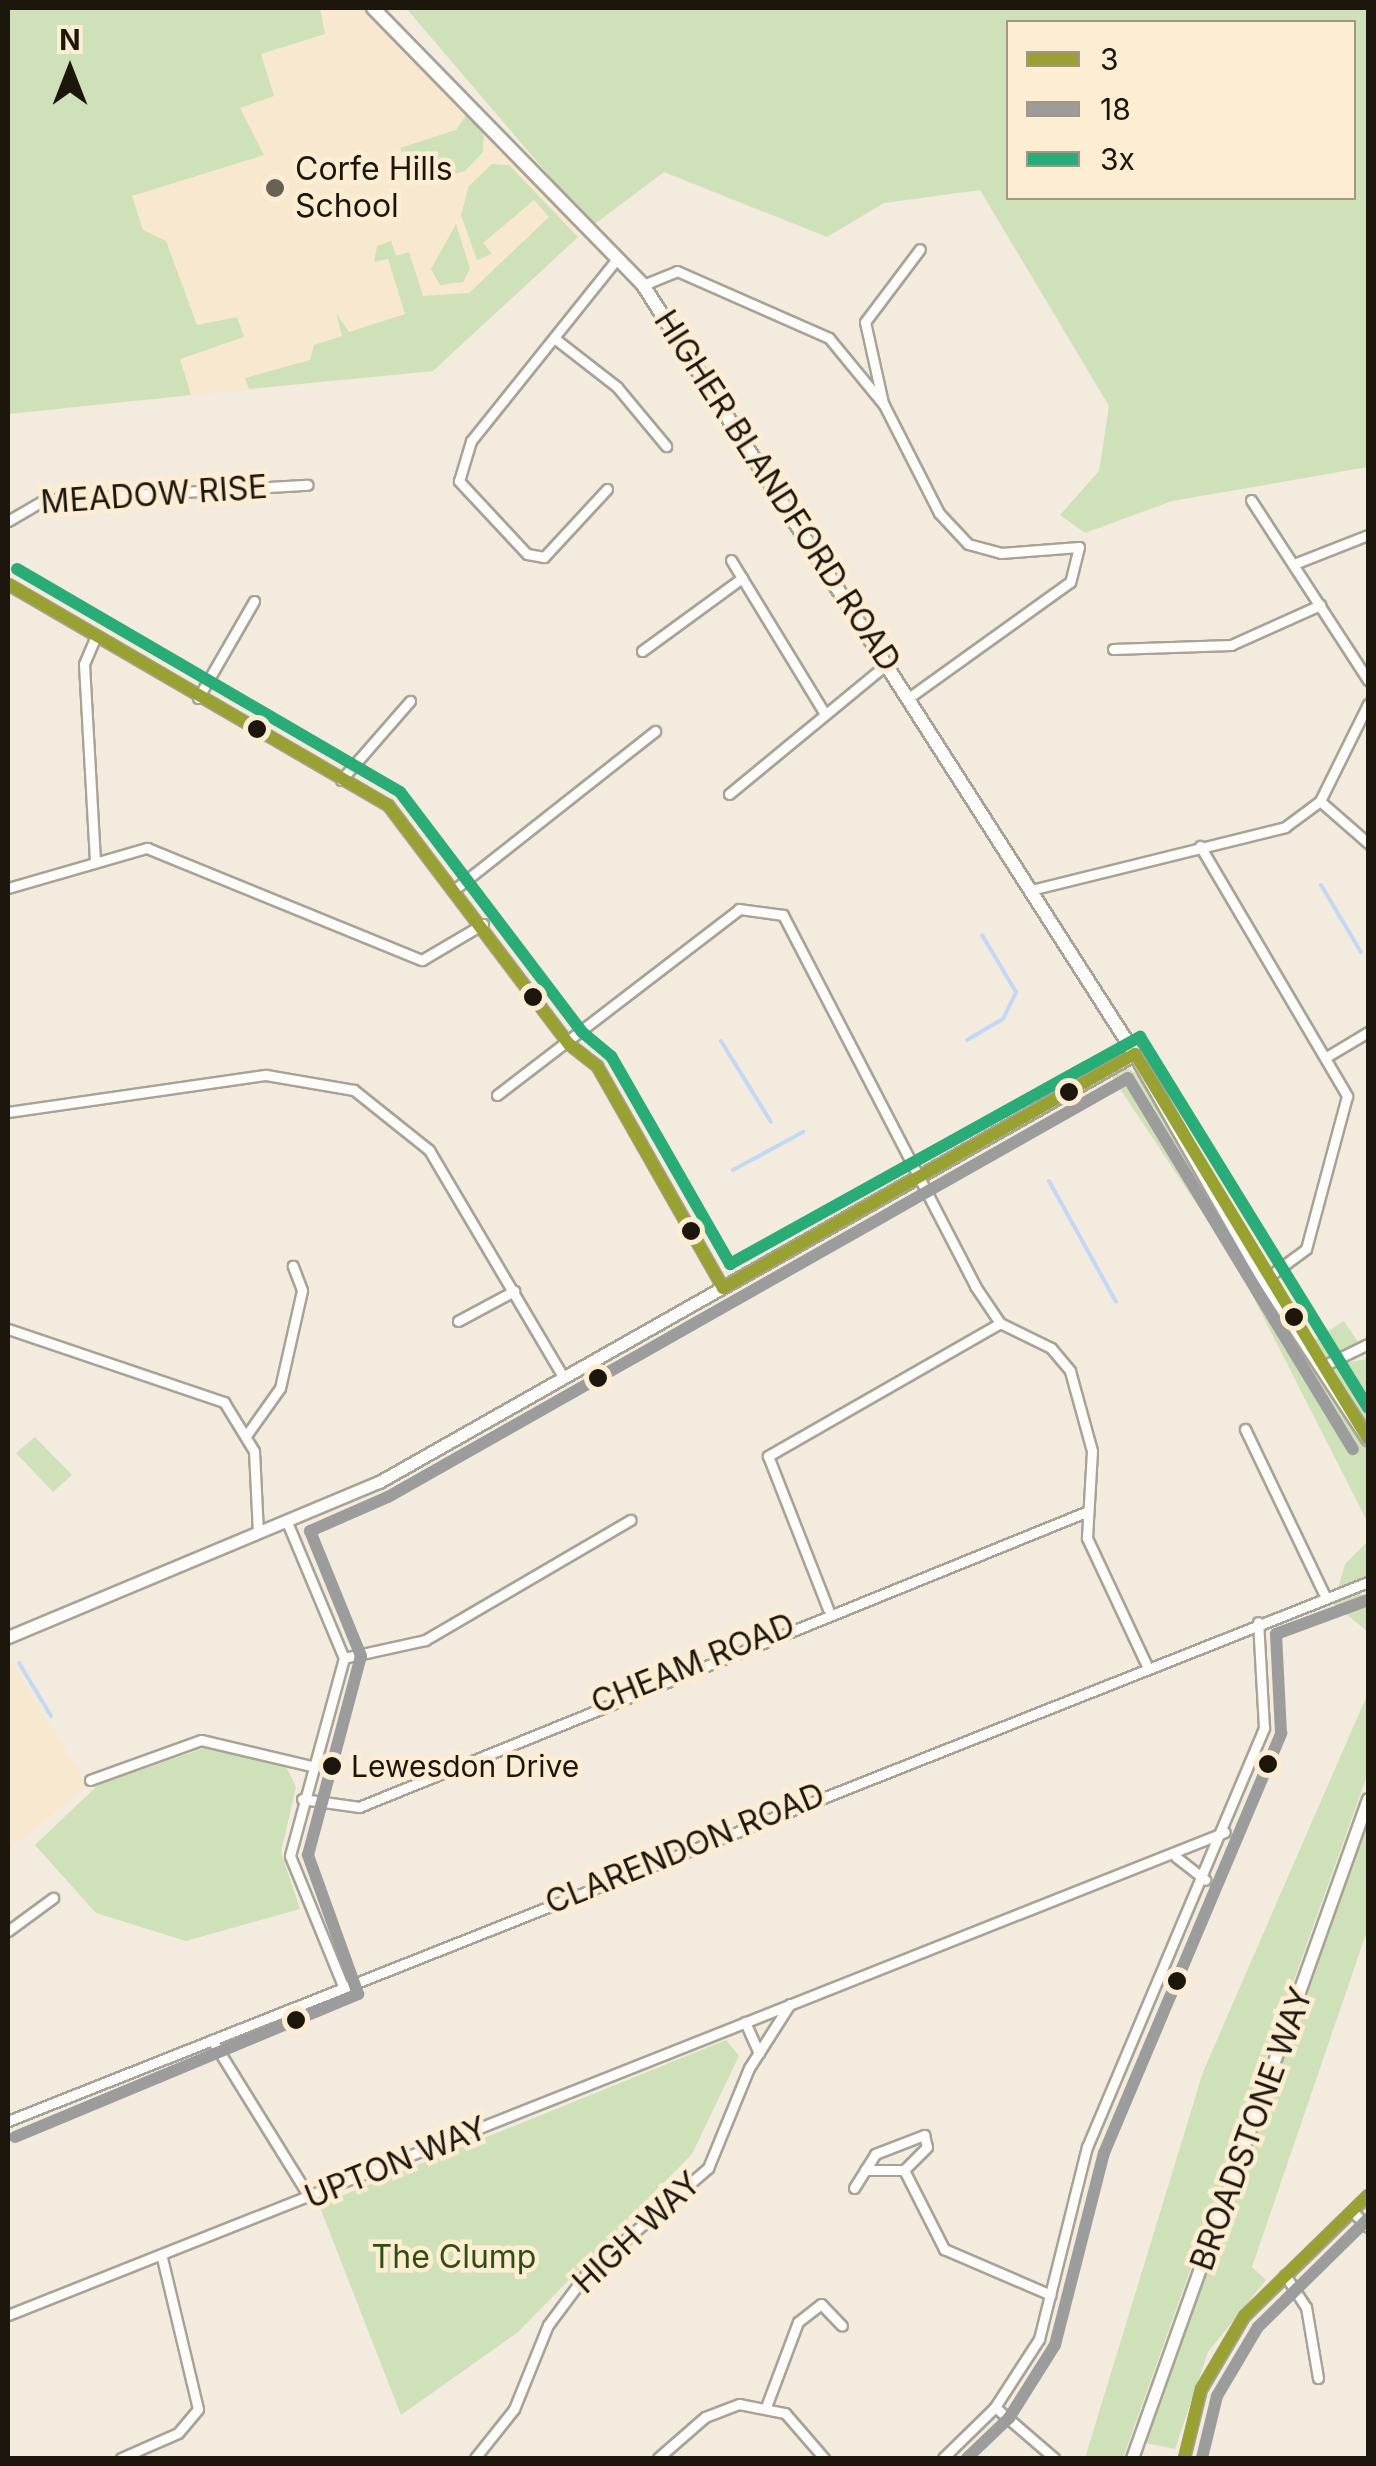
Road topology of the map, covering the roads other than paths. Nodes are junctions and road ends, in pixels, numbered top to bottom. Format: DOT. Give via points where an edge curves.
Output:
graph roads {
  1 [pos="373,8"];
  2 [pos="920,249"];
  3 [pos="615,262"];
  4 [pos="644,285"];
  5 [pos="558,341"];
  6 [pos="884,405"];
  7 [pos="654,432"];
  8 [pos="644,440"];
  9 [pos="666,446"];
  10 [pos="308,485"];
  11 [pos="607,488"];
  12 [pos="1251,500"];
  13 [pos="592,508"];
  14 [pos="600,516"];
  15 [pos="8,520"];
  16 [pos="1368,535"];
  17 [pos="731,560"];
  18 [pos="1294,564"];
  19 [pos="742,578"];
  20 [pos="8,584"];
  21 [pos="254,600"];
  22 [pos="1320,605"];
  23 [pos="96,638"];
  24 [pos="1113,648"];
  25 [pos="642,651"];
  26 [pos="888,663"];
  27 [pos="1368,680"];
  28 [pos="910,697"];
  29 [pos="198,698"];
  30 [pos="410,701"];
  31 [pos="1368,704"];
  32 [pos="823,711"];
  33 [pos="655,731"];
  34 [pos="341,780"];
  35 [pos="728,794"];
  36 [pos="1320,800"];
  37 [pos="1368,844"];
  38 [pos="1200,846"];
  39 [pos="94,861"];
  40 [pos="8,888"];
  41 [pos="455,890"];
  42 [pos="1031,890"];
  43 [pos="483,924"];
  44 [pos="1368,1032"];
  45 [pos="570,1044"];
  46 [pos="1134,1054"];
  47 [pos="1328,1056"];
  48 [pos="497,1095"];
  49 [pos="8,1112"];
  50 [pos="915,1179"];
  51 [pos="293,1266"];
  52 [pos="1264,1280"];
  53 [pos="723,1288"];
  54 [pos="514,1291"];
  55 [pos="458,1321"];
  56 [pos="1000,1322"];
  57 [pos="8,1330"];
  58 [pos="1368,1344"];
  59 [pos="1321,1368"];
  60 [pos="564,1378"];
  61 [pos="1245,1429"];
  62 [pos="248,1433"];
  63 [pos="1368,1439"];
  64 [pos="1086,1512"];
  65 [pos="630,1520"];
  66 [pos="287,1522"];
  67 [pos="258,1533"];
  68 [pos="1367,1584"];
  69 [pos="1324,1594"];
  70 [pos="828,1609"];
  71 [pos="1258,1622"];
  72 [pos="8,1637"];
  73 [pos="344,1658"];
  74 [pos="1146,1664"];
  75 [pos="314,1767"];
  76 [pos="90,1780"];
  77 [pos="1368,1798"];
  78 [pos="302,1799"];
  79 [pos="1225,1832"];
  80 [pos="1176,1858"];
  81 [pos="1205,1880"];
  82 [pos="53,1898"];
  83 [pos="8,1931"];
  84 [pos="342,1986"];
  85 [pos="790,2004"];
  86 [pos="744,2022"];
  87 [pos="212,2040"];
  88 [pos="760,2052"];
  89 [pos="8,2121"];
  90 [pos="865,2170"];
  91 [pos="904,2170"];
  92 [pos="854,2188"];
  93 [pos="1368,2195"];
  94 [pos="310,2198"];
  95 [pos="1355,2214"];
  96 [pos="1368,2227"];
  97 [pos="161,2254"];
  98 [pos="1285,2275"];
  99 [pos="1051,2295"];
  100 [pos="8,2315"];
  101 [pos="842,2326"];
  102 [pos="1318,2378"];
  103 [pos="766,2407"];
  104 [pos="994,2408"];
  105 [pos="121,2458"];
  106 [pos="474,2458"];
  107 [pos="658,2458"];
  108 [pos="824,2458"];
  109 [pos="943,2458"];
  110 [pos="1054,2458"];
  111 [pos="1132,2458"];
  112 [pos="1184,2458"];
  1 -- 3 [label="main road, HIGHER BLANDFORD ROAD"];
  2 -- 6 [label="street" via="865,322"];
  3 -- 4 [label="main road, HIGHER BLANDFORD ROAD"];
  3 -- 5 [label="street"];
  4 -- 6 [label="street, HIGHER BLANDFORD ROAD" via="677,271 829,338"];
  4 -- 26 [label="main road, HIGHER BLANDFORD ROAD"];
  5 -- 7 [label="street"];
  5 -- 13 [label="street" via="471,441 459,481 527,554 558,549"];
  6 -- 28 [label="street, HIGHER BLANDFORD ROAD" via="940,512 968,544 1001,553 1072,544 1081,556 1060,591"];
  7 -- 8 [label="street"];
  7 -- 9 [label="street"];
  10 -- 15 [label="street, MEADOW RISE" via="44,500"];
  11 -- 13 [label="street"];
  12 -- 18 [label="street"];
  13 -- 14 [label="street"];
  16 -- 18 [label="street"];
  17 -- 19 [label="street"];
  18 -- 22 [label="street"];
  19 -- 25 [label="street"];
  19 -- 32 [label="street"];
  20 -- 23 [label="street"];
  21 -- 29 [label="street"];
  22 -- 24 [label="street" via="1231,645"];
  22 -- 27 [label="street"];
  23 -- 29 [label="street"];
  23 -- 39 [label="street" via="84,664"];
  26 -- 28 [label="main road, HIGHER BLANDFORD ROAD"];
  26 -- 32 [label="street"];
  28 -- 42 [label="main road, HIGHER BLANDFORD ROAD"];
  29 -- 34 [label="street"];
  30 -- 34 [label="street"];
  31 -- 36 [label="street"];
  32 -- 35 [label="street"];
  33 -- 41 [label="street"];
  34 -- 41 [label="street" via="388,805"];
  36 -- 37 [label="street"];
  36 -- 38 [label="street" via="1285,827"];
  38 -- 42 [label="street"];
  38 -- 47 [label="street"];
  39 -- 40 [label="street"];
  39 -- 43 [label="street" via="169,851 422,960"];
  41 -- 43 [label="street"];
  42 -- 46 [label="main road, HIGHER BLANDFORD ROAD"];
  43 -- 45 [label="street"];
  44 -- 47 [label="street"];
  45 -- 48 [label="street"];
  45 -- 50 [label="street" via="740,910 768,906 782,915"];
  45 -- 53 [label="street" via="597,1066"];
  46 -- 50 [label="street"];
  46 -- 52 [label="main road, HIGHER BLANDFORD ROAD"];
  47 -- 52 [label="street" via="1346,1114 1306,1249"];
  49 -- 54 [label="street" via="266,1075 336,1084 374,1100 429,1150"];
  50 -- 53 [label="street"];
  50 -- 56 [label="street"];
  51 -- 62 [label="street" via="302,1290 280,1388"];
  52 -- 59 [label="main road, HIGHER BLANDFORD ROAD"];
  53 -- 60 [label="street"];
  54 -- 55 [label="street"];
  54 -- 60 [label="street"];
  56 -- 64 [label="street" via="1051,1348 1082,1398 1092,1451"];
  56 -- 70 [label="street" via="768,1456"];
  57 -- 62 [label="street" via="213,1395"];
  58 -- 59 [label="street"];
  59 -- 63 [label="main road, HIGHER BLANDFORD ROAD"];
  60 -- 66 [label="street" via="379,1482"];
  61 -- 69 [label="street"];
  62 -- 67 [label="street"];
  64 -- 70 [label="street, CHEAM ROAD"];
  64 -- 74 [label="street" via="1087,1538"];
  65 -- 73 [label="street" via="426,1640"];
  66 -- 67 [label="street"];
  66 -- 73 [label="street"];
  67 -- 72 [label="street"];
  68 -- 69 [label="street, CLARENDON ROAD"];
  69 -- 71 [label="street, CLARENDON ROAD"];
  70 -- 78 [label="street, CHEAM ROAD" via="360,1806"];
  71 -- 74 [label="street, CLARENDON ROAD"];
  71 -- 79 [label="street" via="1264,1728"];
  73 -- 75 [label="street"];
  74 -- 84 [label="street, CLARENDON ROAD"];
  75 -- 76 [label="street" via="201,1740"];
  75 -- 78 [label="street"];
  77 -- 111 [label="street, BROADSTONE WAY"];
  78 -- 84 [label="street" via="290,1856"];
  79 -- 80 [label="street, UPTON WAY"];
  79 -- 81 [label="street"];
  80 -- 81 [label="street"];
  80 -- 85 [label="street, UPTON WAY"];
  81 -- 99 [label="street" via="1087,2147"];
  82 -- 83 [label="street"];
  84 -- 87 [label="street, CLARENDON ROAD"];
  85 -- 86 [label="street, UPTON WAY"];
  85 -- 88 [label="street, HIGH WAY"];
  86 -- 88 [label="street"];
  86 -- 94 [label="street, UPTON WAY"];
  87 -- 89 [label="street, CLARENDON ROAD"];
  87 -- 94 [label="street"];
  88 -- 106 [label="street, HIGH WAY" via="708,2168 586,2274 548,2325 514,2410"];
  90 -- 91 [label="street"];
  90 -- 91 [label="street" via="886,2146 924,2135 927,2147"];
  90 -- 92 [label="street"];
  91 -- 99 [label="street" via="944,2249"];
  93 -- 95 [label="street"];
  94 -- 97 [label="street, UPTON WAY"];
  95 -- 96 [label="street"];
  95 -- 98 [label="street"];
  97 -- 100 [label="street, UPTON WAY"];
  97 -- 105 [label="street" via="198,2409 178,2432"];
  98 -- 102 [label="street" via="1306,2307"];
  98 -- 112 [label="street" via="1212,2364"];
  99 -- 104 [label="street" via="1024,2370"];
  101 -- 103 [label="street" via="821,2304 798,2322"];
  103 -- 107 [label="street" via="704,2417"];
  103 -- 108 [label="street" via="806,2427"];
  104 -- 109 [label="street"];
  104 -- 110 [label="street"];
}
